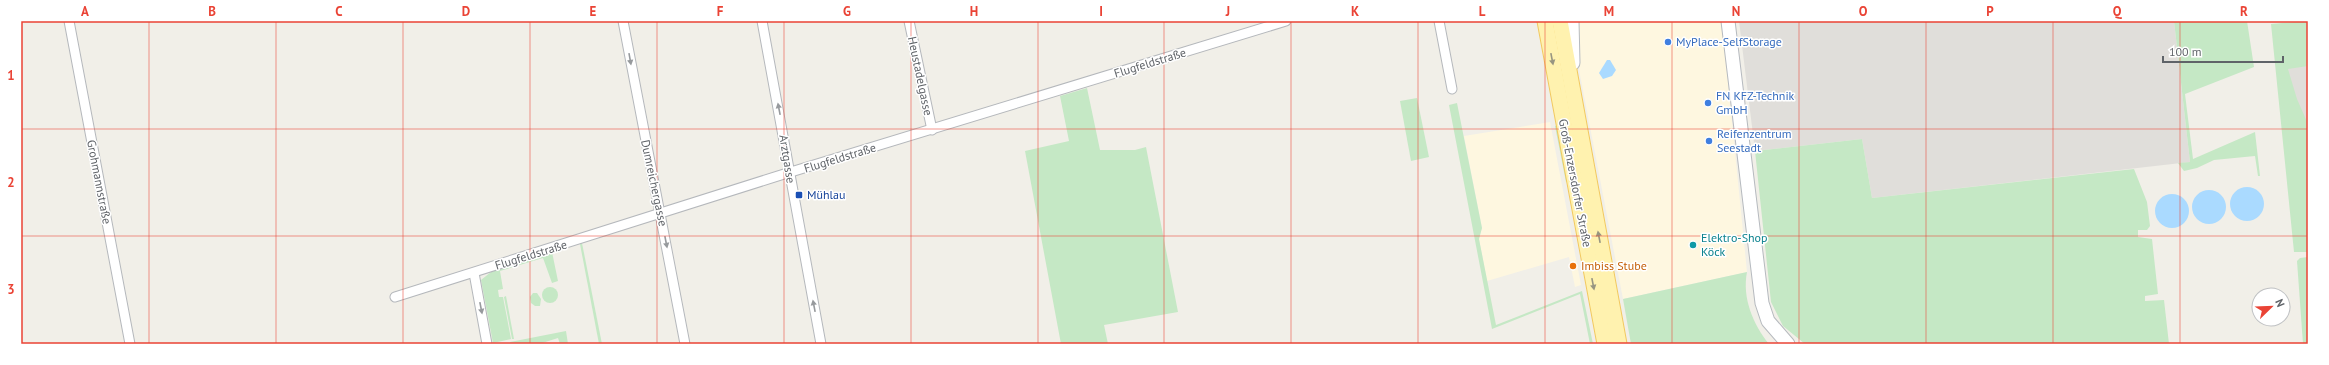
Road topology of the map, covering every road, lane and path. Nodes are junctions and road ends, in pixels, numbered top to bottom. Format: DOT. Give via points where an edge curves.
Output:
graph roads {
  1 [pos="69,21"];
  2 [pos="623,21"];
  3 [pos="762,21"];
  4 [pos="909,21"];
  5 [pos="1286,21"];
  6 [pos="1439,21"];
  7 [pos="1545,21"];
  8 [pos="1560,21"];
  9 [pos="1572,21"];
  10 [pos="1728,21"];
  11 [pos="1452,89"];
  12 [pos="1574,104"];
  13 [pos="932,130"];
  14 [pos="790,174"];
  15 [pos="660,215"];
  16 [pos="474,273"];
  17 [pos="395,297"];
  18 [pos="130,344"];
  19 [pos="487,344"];
  20 [pos="685,344"];
  21 [pos="822,344"];
  22 [pos="1605,344"];
  23 [pos="1619,344"];
  24 [pos="1788,344"];
  1 -- 18 [label="street, Grohmannstraße"];
  2 -- 15 [label="street, Dumreichergasse, one-way"];
  14 -- 3 [label="street, Arztgasse, one-way"];
  4 -- 13 [label="street, Heustadelgasse"];
  5 -- 13 [label="street, Flugfeldstraße"];
  6 -- 11 [label="street"];
  7 -- 22 [label="main road, Groß-Enzersdorfer Straße, one-way"];
  8 -- 12 [label="main road, Groß-Enzersdorfer Straße"];
  9 -- 12 [label="street"];
  10 -- 24 [label="street" via="1762,303 1768,321"];
  23 -- 12 [label="main road, Groß-Enzersdorfer Straße, one-way"];
  13 -- 14 [label="street, Flugfeldstraße"];
  14 -- 15 [label="street, Flugfeldstraße"];
  21 -- 14 [label="street, Arztgasse, one-way"];
  15 -- 16 [label="street, Flugfeldstraße"];
  15 -- 20 [label="street, Dumreichergasse, one-way"];
  16 -- 17 [label="street, Flugfeldstraße"];
  16 -- 19 [label="street, one-way"];
}
